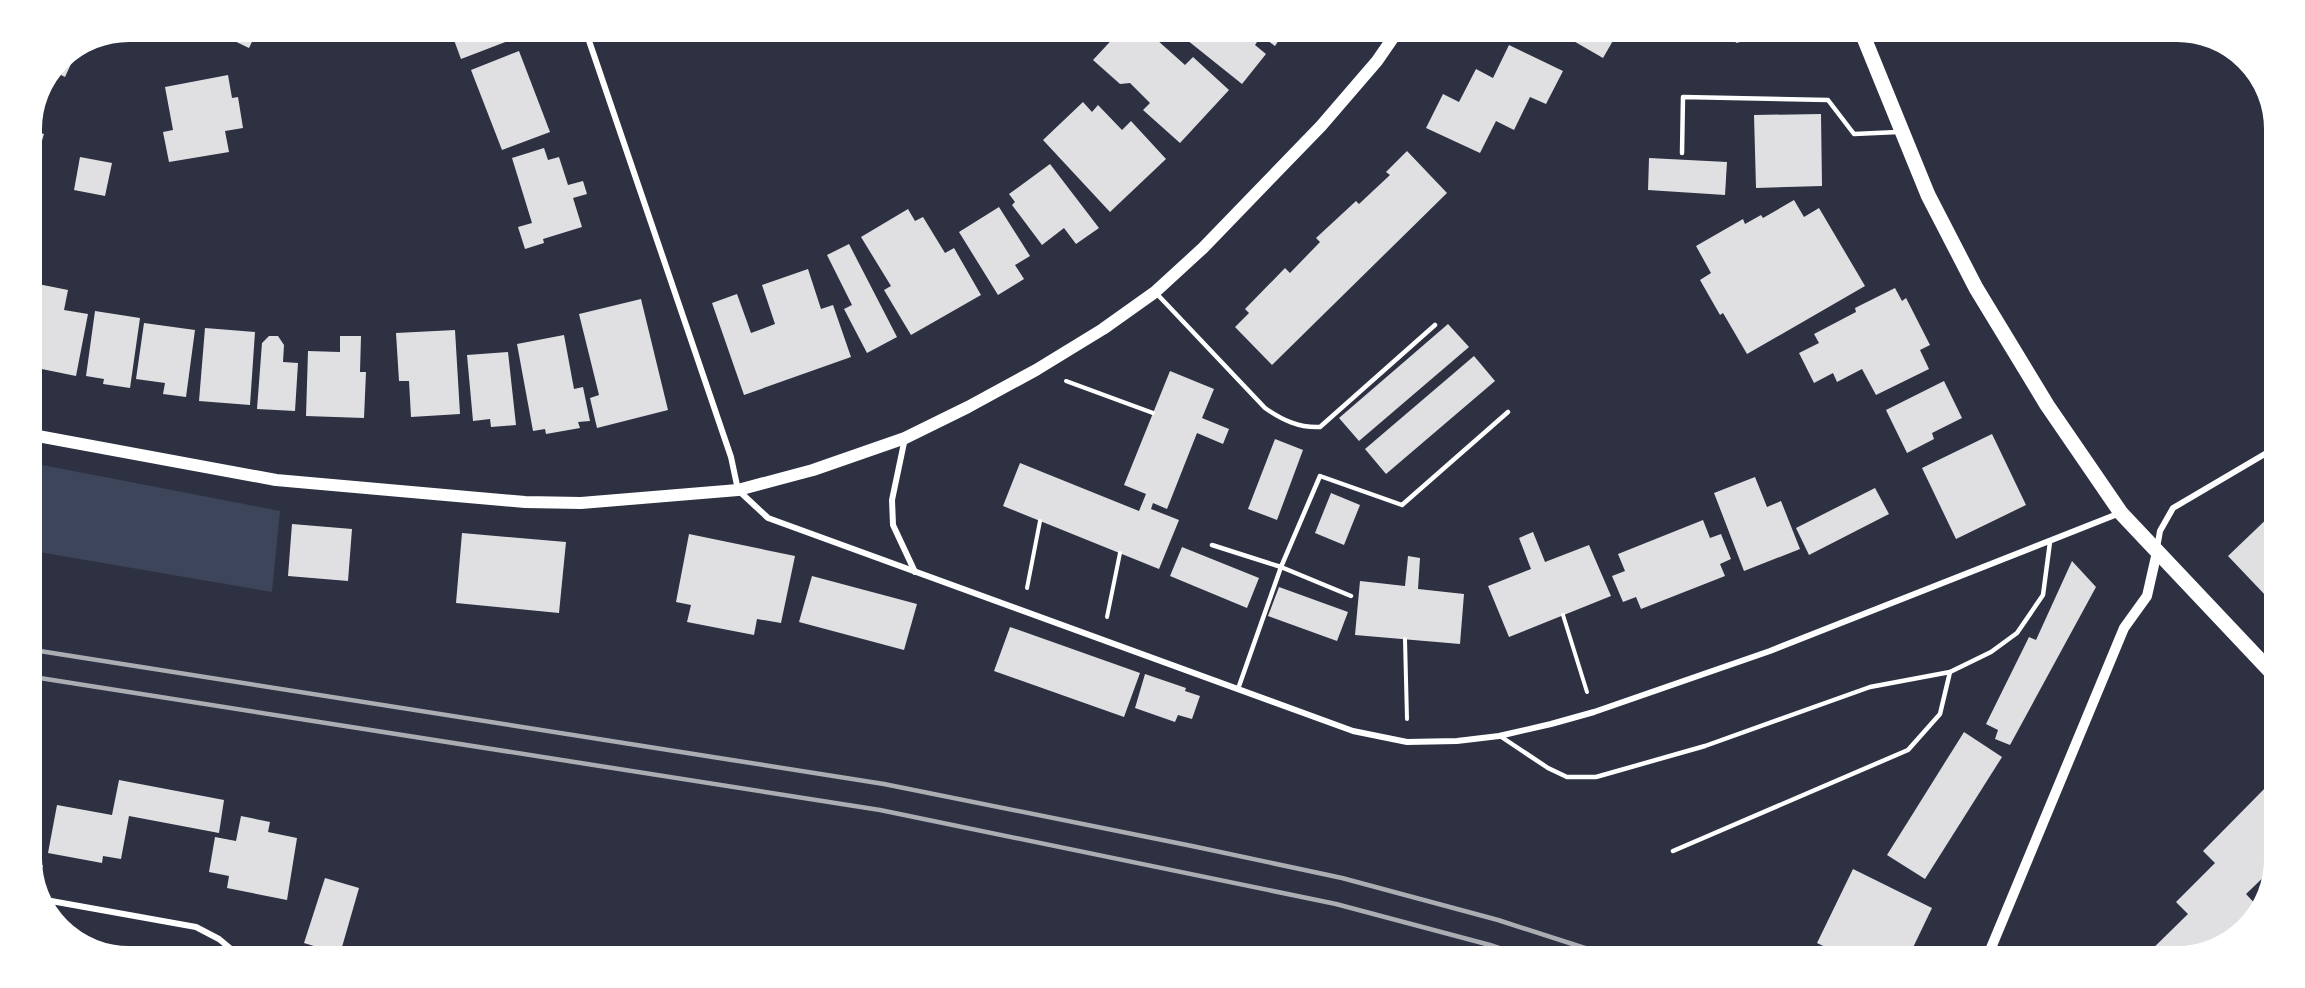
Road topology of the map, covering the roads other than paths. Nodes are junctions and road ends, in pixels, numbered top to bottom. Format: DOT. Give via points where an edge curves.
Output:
graph roads {
  1 [pos="588,38"];
  2 [pos="1393,38"];
  3 [pos="1864,38"];
  4 [pos="1901,132"];
  5 [pos="1682,153"];
  6 [pos="1155,292"];
  7 [pos="1435,325"];
  8 [pos="1508,412"];
  9 [pos="38,436"];
  10 [pos="905,438"];
  11 [pos="2267,452"];
  12 [pos="738,490"];
  13 [pos="2121,513"];
  14 [pos="2050,542"];
  15 [pos="1212,545"];
  16 [pos="2157,552"];
  17 [pos="1281,567"];
  18 [pos="915,572"];
  19 [pos="1351,596"];
  20 [pos="2268,669"];
  21 [pos="1950,672"];
  22 [pos="1238,689"];
  23 [pos="1499,736"];
  24 [pos="1673,850"];
  25 [pos="47,900"];
  26 [pos="232,950"];
  27 [pos="1990,950"];
  1 -- 12 [label="street" via="731,457"];
  2 -- 6 [label="main road" via="1320,126 1203,248"];
  3 -- 4 [label="main road"];
  4 -- 5 [label="lane" via="1854,134 1828,99 1683,97"];
  4 -- 13 [label="main road" via="1928,195 2002,334"];
  6 -- 7 [label="lane" via="1265,408 1307,428 1320,427"];
  6 -- 10 [label="main road" via="1036,370"];
  8 -- 17 [label="lane" via="1402,505 1320,476"];
  9 -- 12 [label="main road" via="276,480 525,502 581,503"];
  10 -- 12 [label="main road" via="813,470"];
  10 -- 18 [label="street" via="892,500 893,525"];
  11 -- 16 [label="street" via="2173,508 2160,531"];
  12 -- 18 [label="street" via="768,518"];
  13 -- 14 [label="street"];
  13 -- 16 [label="main road"];
  14 -- 21 [label="lane" via="2043,595 2017,633 1991,652"];
  14 -- 23 [label="street" via="1770,651 1594,712"];
  15 -- 17 [label="lane"];
  16 -- 20 [label="main road"];
  16 -- 27 [label="street" via="2147,596 2124,628"];
  17 -- 19 [label="lane"];
  17 -- 22 [label="lane"];
  18 -- 22 [label="street"];
  21 -- 23 [label="lane" via="1870,687 1705,746 1596,777 1567,777"];
  21 -- 24 [label="lane" via="1940,714 1908,750"];
  22 -- 23 [label="street" via="1353,731 1407,742"];
  25 -- 26 [label="street" via="196,927"];
}
